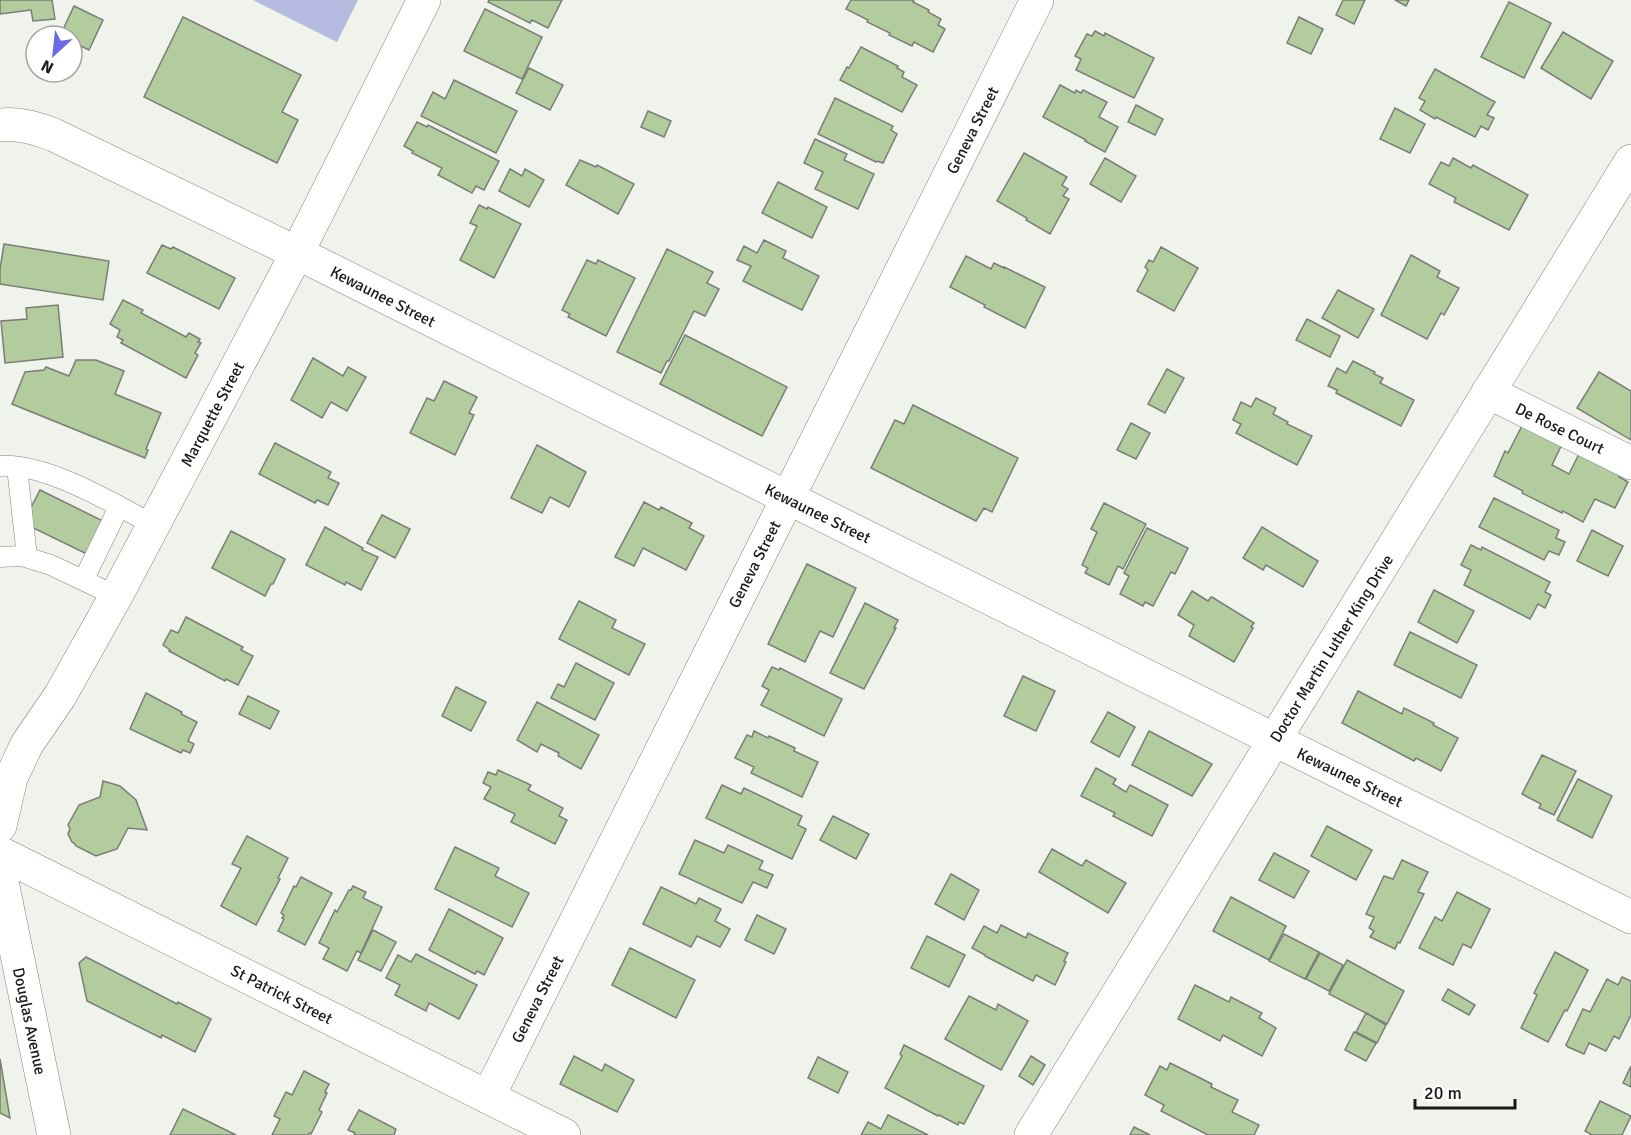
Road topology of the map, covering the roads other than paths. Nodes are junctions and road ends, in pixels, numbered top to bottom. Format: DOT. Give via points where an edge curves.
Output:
graph roads {
  1 [pos="424,0"];
  2 [pos="1036,0"];
  3 [pos="0,125"];
  4 [pos="1631,161"];
  5 [pos="297,253"];
  6 [pos="1488,392"];
  7 [pos="1631,464"];
  8 [pos="8,467"];
  9 [pos="788,498"];
  10 [pos="119,507"];
  11 [pos="154,525"];
  12 [pos="0,557"];
  13 [pos="27,557"];
  14 [pos="84,579"];
  15 [pos="116,596"];
  16 [pos="1274,740"];
  17 [pos="0,826"];
  18 [pos="0,853"];
  19 [pos="0,872"];
  20 [pos="1631,917"];
  21 [pos="488,1097"];
  22 [pos="54,1135"];
  23 [pos="564,1135"];
  24 [pos="1032,1135"];
  1 -- 5 [label="street, Marquette Street"];
  2 -- 9 [label="street, Geneva Street"];
  3 -- 5 [label="street, Kewaunee Street" via="14,124 54,135"];
  4 -- 6 [label="street, Doctor Martin Luther King Drive"];
  5 -- 9 [label="street, Kewaunee Street"];
  5 -- 11 [label="street, Marquette Street"];
  6 -- 7 [label="street, De Rose Court"];
  6 -- 16 [label="street, Doctor Martin Luther King Drive"];
  8 -- 10 [label="lane" via="53,475"];
  8 -- 13 [label="lane"];
  9 -- 16 [label="street, Kewaunee Street"];
  9 -- 21 [label="street, Geneva Street"];
  10 -- 11 [label="lane"];
  10 -- 14 [label="lane"];
  11 -- 15 [label="street, Marquette Street"];
  12 -- 13 [label="lane"];
  13 -- 14 [label="lane"];
  14 -- 15 [label="lane"];
  15 -- 17 [label="street, Marquette Street" via="60,696 27,744 11,778"];
  16 -- 20 [label="street, Kewaunee Street"];
  16 -- 24 [label="street, Doctor Martin Luther King Drive"];
  18 -- 21 [label="street, St Patrick Street"];
  19 -- 22 [label="street, Douglas Avenue"];
  21 -- 23 [label="street, St Patrick Street"];
}
